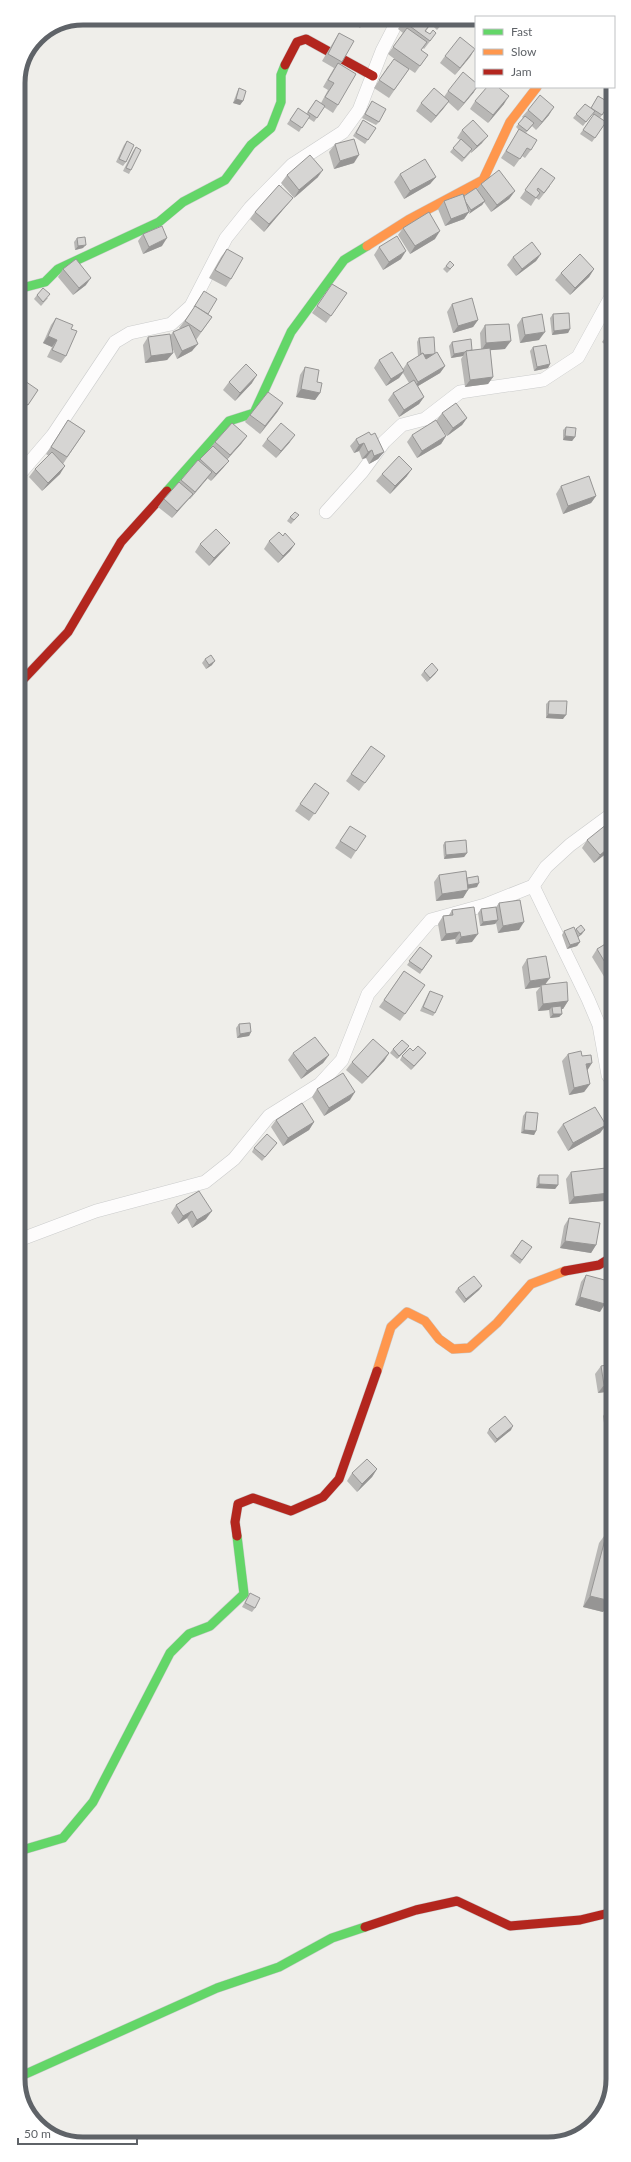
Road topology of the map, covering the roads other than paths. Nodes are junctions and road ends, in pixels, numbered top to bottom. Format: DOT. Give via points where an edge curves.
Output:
graph roads {
  1 [pos="395,25"];
  2 [pos="373,76"];
  3 [pos="536,88"];
  4 [pos="25,287"];
  5 [pos="606,306"];
  6 [pos="25,468"];
  7 [pos="326,512"];
  8 [pos="25,678"];
  9 [pos="606,818"];
  10 [pos="533,886"];
  11 [pos="606,1066"];
  12 [pos="25,1238"];
  13 [pos="606,1261"];
  14 [pos="25,1848"];
  15 [pos="606,1914"];
  16 [pos="25,2073"];
  1 -- 2 [label="street"];
  2 -- 4 [label="street" via="306,39 297,42 288,55 281,75 281,102 271,128 251,145 225,180 183,202 159,222 58,269 45,282"];
  2 -- 6 [label="street" via="359,110 343,132 292,165 250,208 226,238 191,306 171,324 130,333 115,342 53,435"];
  3 -- 8 [label="street" via="510,122 483,180 408,220 344,260 291,332 254,413 230,420 121,542 68,632"];
  5 -- 7 [label="street" via="578,357 543,380 460,392 425,419 402,425 384,442 362,472"];
  9 -- 10 [label="street" via="570,844 546,867"];
  10 -- 11 [label="street" via="596,1019"];
  10 -- 12 [label="street" via="485,905 431,920 368,994 342,1060 320,1084 269,1116 234,1159 204,1182 96,1211"];
  13 -- 14 [label="street" via="599,1265 563,1271 531,1284 497,1324 470,1348 453,1349 439,1339 425,1320 407,1312 390,1327 380,1364 339,1478 323,1497 291,1511 253,1498 238,1504 235,1522 244,1594 210,1626 189,1634 170,1653 93,1802 63,1838"];
  15 -- 16 [label="street" via="580,1920 510,1926 457,1901 416,1910 332,1938 279,1968 217,1988"];
}
